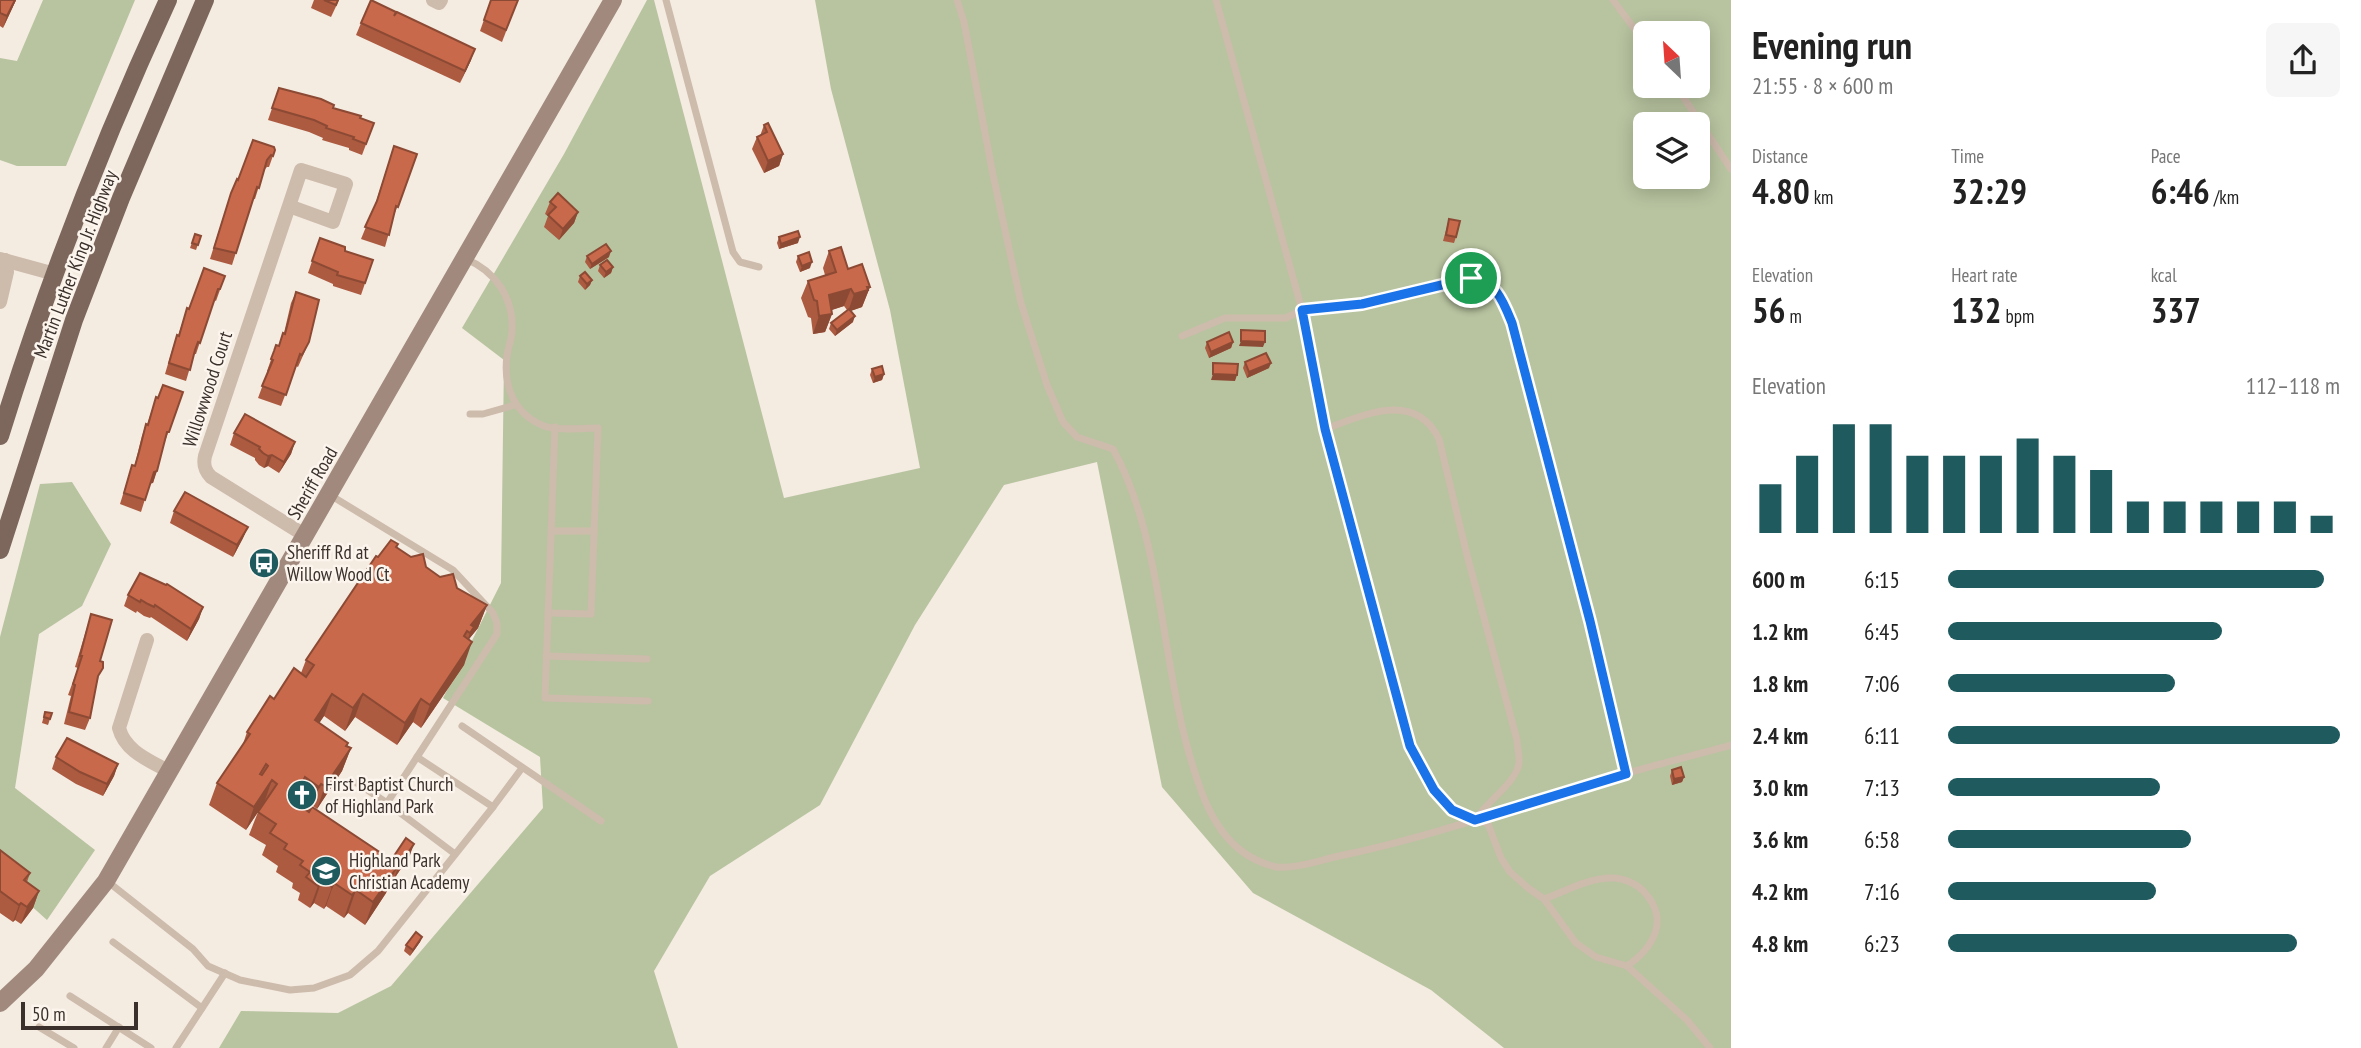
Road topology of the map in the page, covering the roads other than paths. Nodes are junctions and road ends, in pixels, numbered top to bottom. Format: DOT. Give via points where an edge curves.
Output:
graph roads {
  1 [pos="168,0"];
  2 [pos="205,0"];
  3 [pos="433,0"];
  4 [pos="441,0"];
  5 [pos="613,0"];
  6 [pos="666,0"];
  7 [pos="957,0"];
  8 [pos="1216,0"];
  9 [pos="1613,0"];
  10 [pos="1633,27"];
  11 [pos="1684,98"];
  12 [pos="1731,169"];
  13 [pos="289,205"];
  14 [pos="466,259"];
  15 [pos="3,260"];
  16 [pos="759,267"];
  17 [pos="55,274"];
  18 [pos="0,302"];
  19 [pos="1302,310"];
  20 [pos="1182,335"];
  21 [pos="515,405"];
  22 [pos="470,414"];
  23 [pos="555,427"];
  24 [pos="1325,429"];
  25 [pos="0,436"];
  26 [pos="330,495"];
  27 [pos="551,531"];
  28 [pos="594,531"];
  29 [pos="306,536"];
  30 [pos="0,550"];
  31 [pos="548,613"];
  32 [pos="147,640"];
  33 [pos="546,656"];
  34 [pos="647,659"];
  35 [pos="648,701"];
  36 [pos="462,726"];
  37 [pos="1731,745"];
  38 [pos="417,757"];
  39 [pos="523,768"];
  40 [pos="170,772"];
  41 [pos="1626,774"];
  42 [pos="358,782"];
  43 [pos="387,803"];
  44 [pos="493,807"];
  45 [pos="1475,820"];
  46 [pos="601,821"];
  47 [pos="455,854"];
  48 [pos="106,881"];
  49 [pos="1544,899"];
  50 [pos="113,942"];
  51 [pos="1627,966"];
  52 [pos="225,972"];
  53 [pos="70,996"];
  54 [pos="0,1003"];
  55 [pos="202,1008"];
  56 [pos="39,1027"];
  57 [pos="119,1027"];
  58 [pos="74,1048"];
  59 [pos="106,1048"];
  60 [pos="151,1048"];
  61 [pos="176,1048"];
  62 [pos="1710,1048"];
  1 -- 17 [label="main road, Martin Luther King Jr. Highway"];
  2 -- 30 [label="main road, Martin Luther King Jr. Highway" via="74,320"];
  3 -- 4 [label="street"];
  5 -- 14 [label="main road, Sheriff Road"];
  6 -- 16 [label="lane" via="733,252 740,262"];
  7 -- 45 [label="lane" via="1034,347 1063,422 1077,436 1113,449 1125,470 1154,577 1187,746 1203,795 1224,836 1240,850 1277,867 1361,852"];
  8 -- 19 [label="lane"];
  9 -- 10 [label="lane"];
  11 -- 12 [label="lane"];
  13 -- 29 [label="street, Willowwood Court" via="204,466 211,477"];
  14 -- 21 [label="lane" via="498,280 512,314 505,372"];
  14 -- 26 [label="main road, Sheriff Road"];
  15 -- 17 [label="street"];
  15 -- 18 [label="street" via="7,272"];
  17 -- 25 [label="main road, Martin Luther King Jr. Highway"];
  19 -- 20 [label="lane" via="1286,318 1225,318"];
  19 -- 24 [label="lane"];
  19 -- 41 [label="lane" via="1362,304 1471,278 1481,279 1498,293 1512,323"];
  21 -- 22 [label="lane"];
  21 -- 23 [label="lane" via="544,426"];
  23 -- 27 [label="lane"];
  23 -- 28 [label="lane" via="598,428"];
  24 -- 45 [label="lane" via="1410,746 1434,790 1452,810"];
  24 -- 45 [label="lane" via="1402,409 1423,416 1439,439 1517,740 1519,763 1509,783"];
  26 -- 29 [label="main road, Sheriff Road"];
  26 -- 38 [label="lane" via="453,570 493,612 497,623 497,634"];
  27 -- 28 [label="lane"];
  27 -- 31 [label="lane"];
  28 -- 31 [label="lane" via="591,614"];
  29 -- 40 [label="main road, Sheriff Road"];
  31 -- 33 [label="lane"];
  32 -- 40 [label="street" via="119,728 132,750"];
  33 -- 34 [label="lane"];
  33 -- 35 [label="lane" via="545,698"];
  36 -- 39 [label="lane"];
  37 -- 41 [label="lane"];
  38 -- 43 [label="lane"];
  38 -- 44 [label="lane"];
  39 -- 44 [label="lane"];
  39 -- 46 [label="lane"];
  40 -- 48 [label="main road, Sheriff Road"];
  41 -- 45 [label="lane"];
  42 -- 43 [label="lane"];
  43 -- 47 [label="lane"];
  44 -- 47 [label="lane"];
  45 -- 49 [label="lane" via="1488,824 1510,872"];
  47 -- 52 [label="lane" via="378,951 350,975 314,988 290,990 240,980"];
  48 -- 52 [label="lane" via="208,966"];
  48 -- 54 [label="main road, Sheriff Road" via="36,969"];
  49 -- 51 [label="lane" via="1585,951"];
  49 -- 51 [label="lane" via="1612,878 1642,889 1658,916 1656,928 1644,952"];
  50 -- 55 [label="lane"];
  51 -- 62 [label="lane" via="1687,1020"];
  52 -- 55 [label="lane"];
  53 -- 57 [label="lane"];
  55 -- 61 [label="lane"];
  56 -- 58 [label="lane"];
  57 -- 59 [label="lane"];
  57 -- 60 [label="lane"];
}
